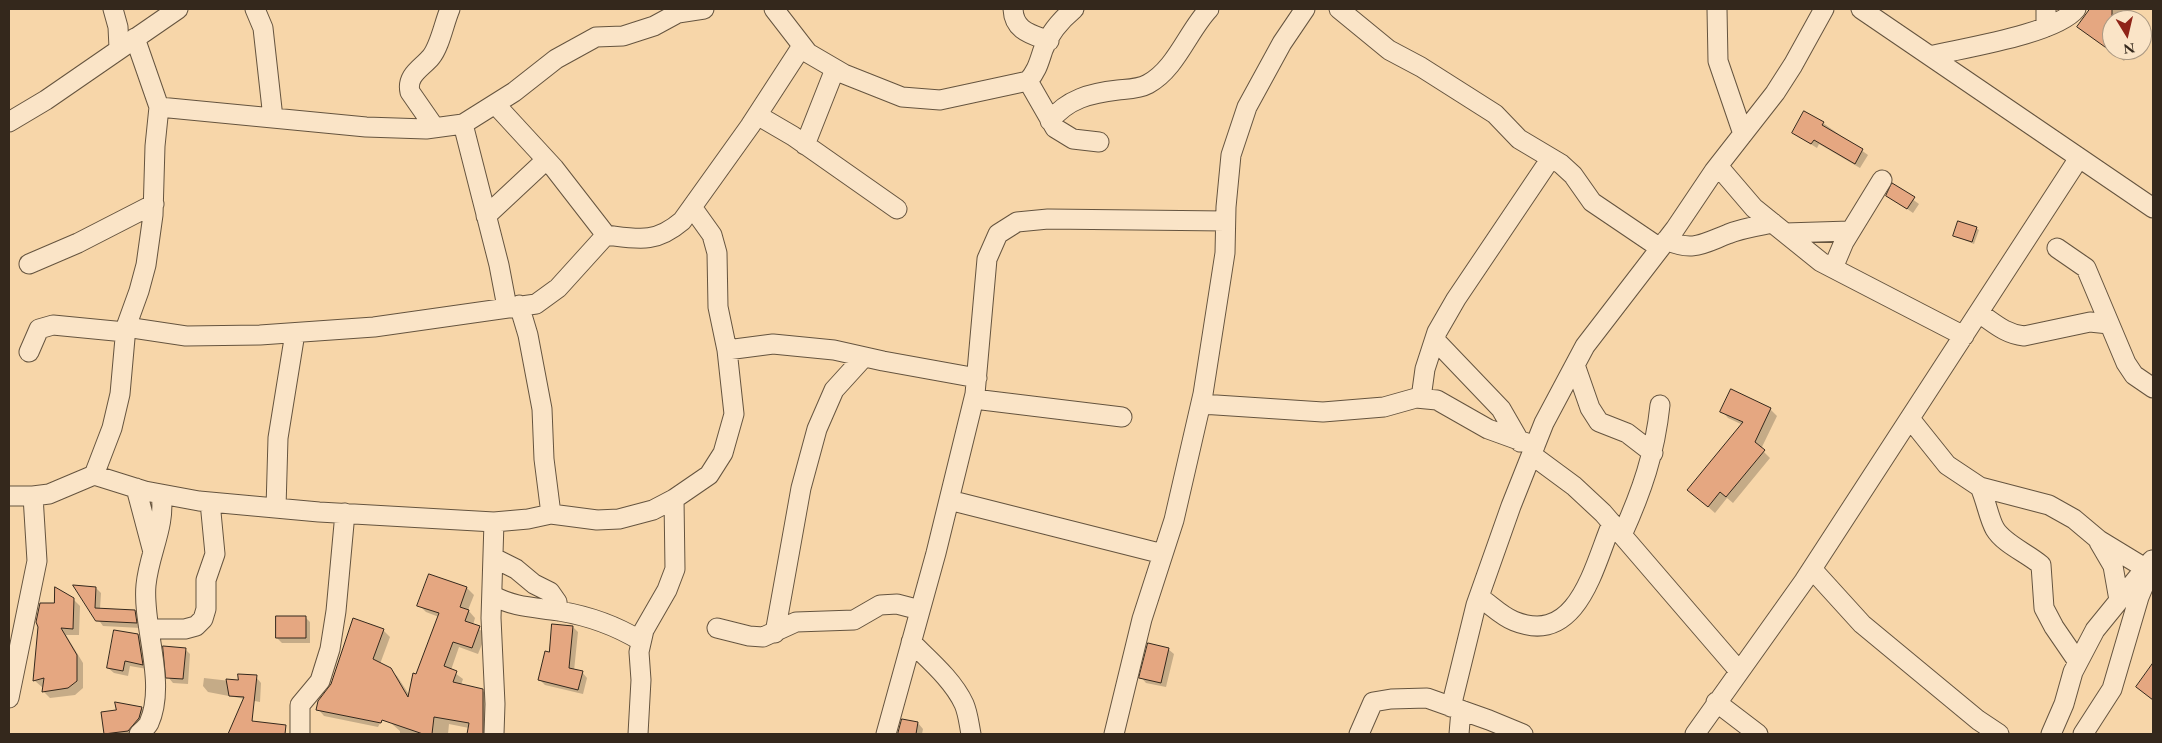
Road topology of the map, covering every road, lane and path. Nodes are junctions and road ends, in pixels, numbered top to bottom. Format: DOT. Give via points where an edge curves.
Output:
graph roads {
  1 [pos="113,9"];
  2 [pos="255,9"];
  3 [pos="704,9"];
  4 [pos="774,9"];
  5 [pos="1013,9"];
  6 [pos="1074,9"];
  7 [pos="1209,9"];
  8 [pos="1305,9"];
  9 [pos="1339,9"];
  10 [pos="1733,9"];
  11 [pos="1824,9"];
  12 [pos="1861,9"];
  13 [pos="2076,9"];
  14 [pos="166,11"];
  15 [pos="443,12"];
  16 [pos="1717,16"];
  17 [pos="2046,18"];
  18 [pos="134,38"];
  19 [pos="1048,42"];
  20 [pos="802,46"];
  21 [pos="119,48"];
  22 [pos="1930,56"];
  23 [pos="836,69"];
  24 [pos="1028,82"];
  25 [pos="494,104"];
  26 [pos="159,107"];
  27 [pos="757,115"];
  28 [pos="273,118"];
  29 [pos="9,122"];
  30 [pos="1050,122"];
  31 [pos="462,124"];
  32 [pos="435,128"];
  33 [pos="1742,134"];
  34 [pos="1099,142"];
  35 [pos="805,145"];
  36 [pos="1551,158"];
  37 [pos="2079,158"];
  38 [pos="546,160"];
  39 [pos="1718,166"];
  40 [pos="1882,180"];
  41 [pos="154,204"];
  42 [pos="692,207"];
  43 [pos="2153,208"];
  44 [pos="897,209"];
  45 [pos="486,216"];
  46 [pos="1226,221"];
  47 [pos="1779,228"];
  48 [pos="1850,231"];
  49 [pos="606,235"];
  50 [pos="1663,244"];
  51 [pos="2057,248"];
  52 [pos="29,264"];
  53 [pos="1833,268"];
  54 [pos="513,306"];
  55 [pos="1979,313"];
  56 [pos="2109,324"];
  57 [pos="125,330"];
  58 [pos="295,333"];
  59 [pos="1964,336"];
  60 [pos="1435,340"];
  61 [pos="727,350"];
  62 [pos="29,352"];
  63 [pos="864,357"];
  64 [pos="1575,365"];
  65 [pos="977,378"];
  66 [pos="2153,388"];
  67 [pos="1421,398"];
  68 [pos="974,399"];
  69 [pos="1201,404"];
  70 [pos="1660,405"];
  71 [pos="1122,418"];
  72 [pos="1910,420"];
  73 [pos="1529,448"];
  74 [pos="1653,453"];
  75 [pos="94,476"];
  76 [pos="1980,487"];
  77 [pos="136,488"];
  78 [pos="161,494"];
  79 [pos="9,496"];
  80 [pos="33,496"];
  81 [pos="674,499"];
  82 [pos="949,500"];
  83 [pos="210,502"];
  84 [pos="276,508"];
  85 [pos="345,513"];
  86 [pos="551,514"];
  87 [pos="494,522"];
  88 [pos="1617,529"];
  89 [pos="2098,538"];
  90 [pos="153,552"];
  91 [pos="1163,554"];
  92 [pos="494,558"];
  93 [pos="2151,563"];
  94 [pos="1812,569"];
  95 [pos="492,595"];
  96 [pos="1479,596"];
  97 [pos="2119,600"];
  98 [pos="920,610"];
  99 [pos="558,611"];
  100 [pos="17,619"];
  101 [pos="717,628"];
  102 [pos="150,629"];
  103 [pos="776,633"];
  104 [pos="641,641"];
  105 [pos="911,642"];
  106 [pos="2078,662"];
  107 [pos="1739,671"];
  108 [pos="9,698"];
  109 [pos="1716,702"];
  110 [pos="1456,708"];
  111 [pos="2062,709"];
  112 [pos="139,734"];
  113 [pos="300,734"];
  114 [pos="494,734"];
  115 [pos="638,734"];
  116 [pos="886,734"];
  117 [pos="971,734"];
  118 [pos="1114,734"];
  119 [pos="1359,734"];
  120 [pos="1459,734"];
  121 [pos="1522,734"];
  122 [pos="1695,734"];
  123 [pos="1758,734"];
  124 [pos="1999,734"];
  125 [pos="2051,734"];
  126 [pos="2071,734"];
  127 [pos="2082,734"];
  1 -- 21 [label="street"];
  2 -- 28 [label="street" via="263,28"];
  3 -- 25 [label="street" via="678,13 654,26 623,36 596,37 556,59"];
  4 -- 20 [label="street"];
  5 -- 19 [label="street" via="1014,19 1021,30"];
  6 -- 19 [label="street" via="1061,20"];
  7 -- 30 [label="street" via="1172,61 1148,84 1086,96 1062,107"];
  8 -- 46 [label="street" via="1282,43 1248,107 1231,155"];
  9 -- 36 [label="street" via="1389,50 1495,114 1519,139"];
  10 -- 16 [label="street"];
  11 -- 33 [label="street" via="1793,65"];
  12 -- 22 [label="street"];
  13 -- 17 [label="street" via="2069,17"];
  14 -- 18 [label="street"];
  15 -- 32 [label="street" via="436,51 412,76 408,85"];
  16 -- 33 [label="street" via="1718,61"];
  17 -- 22 [label="street"];
  18 -- 21 [label="street"];
  18 -- 26 [label="street"];
  19 -- 24 [label="street" via="1036,72"];
  20 -- 23 [label="street"];
  20 -- 27 [label="street"];
  21 -- 29 [label="street"];
  22 -- 37 [label="street"];
  23 -- 24 [label="street" via="902,97 940,100"];
  23 -- 35 [label="street"];
  24 -- 30 [label="street"];
  25 -- 31 [label="street"];
  25 -- 38 [label="street"];
  26 -- 28 [label="street"];
  26 -- 41 [label="street"];
  27 -- 35 [label="street"];
  27 -- 42 [label="street"];
  28 -- 32 [label="street" via="366,127"];
  30 -- 34 [label="street" via="1073,139"];
  31 -- 32 [label="street"];
  31 -- 45 [label="street"];
  33 -- 39 [label="street"];
  35 -- 44 [label="street"];
  36 -- 50 [label="street" via="1572,175 1592,202"];
  36 -- 60 [label="street" via="1456,299"];
  37 -- 43 [label="street"];
  37 -- 55 [label="street"];
  38 -- 45 [label="street"];
  38 -- 49 [label="street"];
  39 -- 47 [label="street" via="1754,208"];
  39 -- 50 [label="street"];
  40 -- 48 [label="street"];
  41 -- 52 [label="street"];
  41 -- 57 [label="street" via="146,265"];
  42 -- 49 [label="street" via="682,221 654,239"];
  42 -- 61 [label="street" via="712,234 717,253 718,307"];
  45 -- 54 [label="street"];
  46 -- 65 [label="street" via="1048,219 1017,222 998,234 987,259"];
  46 -- 69 [label="street" via="1225,253"];
  47 -- 48 [label="street"];
  47 -- 50 [label="street" via="1728,233 1706,244"];
  47 -- 53 [label="street"];
  48 -- 53 [label="street"];
  49 -- 54 [label="street" via="558,288 536,304"];
  50 -- 64 [label="street" via="1591,338"];
  51 -- 56 [label="street" via="2086,268"];
  53 -- 59 [label="street"];
  54 -- 58 [label="street" via="374,327"];
  54 -- 86 [label="street" via="528,335 542,409"];
  55 -- 56 [label="street" via="2000,328 2024,336 2090,322"];
  55 -- 59 [label="street"];
  56 -- 66 [label="street" via="2134,375"];
  57 -- 58 [label="street" via="186,336"];
  57 -- 62 [label="street" via="53,325 38,329"];
  57 -- 75 [label="street" via="120,394 112,428"];
  58 -- 84 [label="street" via="278,438"];
  59 -- 72 [label="street"];
  60 -- 67 [label="street" via="1425,370"];
  60 -- 73 [label="street" via="1470,374"];
  61 -- 63 [label="street" via="773,344 834,350"];
  61 -- 81 [label="street" via="734,414 723,453 709,475"];
  63 -- 65 [label="street"];
  63 -- 103 [label="street" via="834,390 817,429 801,488"];
  64 -- 73 [label="street"];
  64 -- 74 [label="street" via="1590,408 1599,422 1627,433"];
  65 -- 68 [label="street"];
  67 -- 69 [label="street" via="1361,410 1323,412"];
  67 -- 73 [label="street" via="1438,400"];
  68 -- 71 [label="street"];
  68 -- 82 [label="street"];
  69 -- 91 [label="street"];
  70 -- 74 [label="street"];
  72 -- 76 [label="street" via="1948,465"];
  72 -- 94 [label="street"];
  73 -- 88 [label="street" via="1574,486"];
  73 -- 96 [label="street"];
  74 -- 88 [label="street" via="1636,503"];
  75 -- 77 [label="street"];
  75 -- 80 [label="street" via="49,494"];
  76 -- 89 [label="street" via="2049,504"];
  76 -- 106 [label="street" via="1988,503 1993,527 2001,537 2042,565 2044,608"];
  77 -- 78 [label="street"];
  77 -- 90 [label="street"];
  78 -- 83 [label="street"];
  78 -- 90 [label="street" via="162,522"];
  79 -- 80 [label="street"];
  80 -- 100 [label="street" via="36,561"];
  81 -- 86 [label="street" via="653,510 619,519 597,520"];
  81 -- 104 [label="street" via="675,569"];
  82 -- 91 [label="street"];
  82 -- 98 [label="street"];
  83 -- 84 [label="street"];
  83 -- 102 [label="street" via="215,554 206,580 204,619 185,629"];
  84 -- 85 [label="street"];
  85 -- 87 [label="street"];
  85 -- 113 [label="street" via="330,649 320,681 300,705"];
  86 -- 87 [label="street"];
  87 -- 92 [label="street"];
  88 -- 96 [label="street" via="1573,610 1558,620 1533,626 1512,620"];
  88 -- 107 [label="street"];
  89 -- 93 [label="street"];
  89 -- 97 [label="street" via="2113,566"];
  90 -- 102 [label="street" via="146,586"];
  91 -- 118 [label="street" via="1142,619"];
  92 -- 95 [label="street"];
  92 -- 99 [label="street" via="550,592"];
  93 -- 97 [label="street"];
  93 -- 127 [label="street" via="2117,675 2101,707"];
  94 -- 107 [label="street"];
  94 -- 124 [label="street" via="1862,624"];
  95 -- 99 [label="street" via="515,606"];
  95 -- 114 [label="street"];
  96 -- 110 [label="street"];
  97 -- 106 [label="street" via="2096,630"];
  98 -- 103 [label="street" via="897,604 880,605 854,620 796,622"];
  98 -- 105 [label="street"];
  99 -- 104 [label="street" via="601,621"];
  100 -- 108 [label="street"];
  101 -- 103 [label="street" via="749,636 763,637"];
  102 -- 112 [label="street" via="154,696 149,724"];
  104 -- 115 [label="street"];
  105 -- 116 [label="street"];
  105 -- 117 [label="street" via="959,696"];
  106 -- 111 [label="street"];
  107 -- 109 [label="street"];
  109 -- 122 [label="street"];
  109 -- 123 [label="street"];
  110 -- 119 [label="street" via="1427,698 1372,702"];
  110 -- 120 [label="street"];
  110 -- 121 [label="street"];
  111 -- 125 [label="street"];
  111 -- 126 [label="street"];
}
